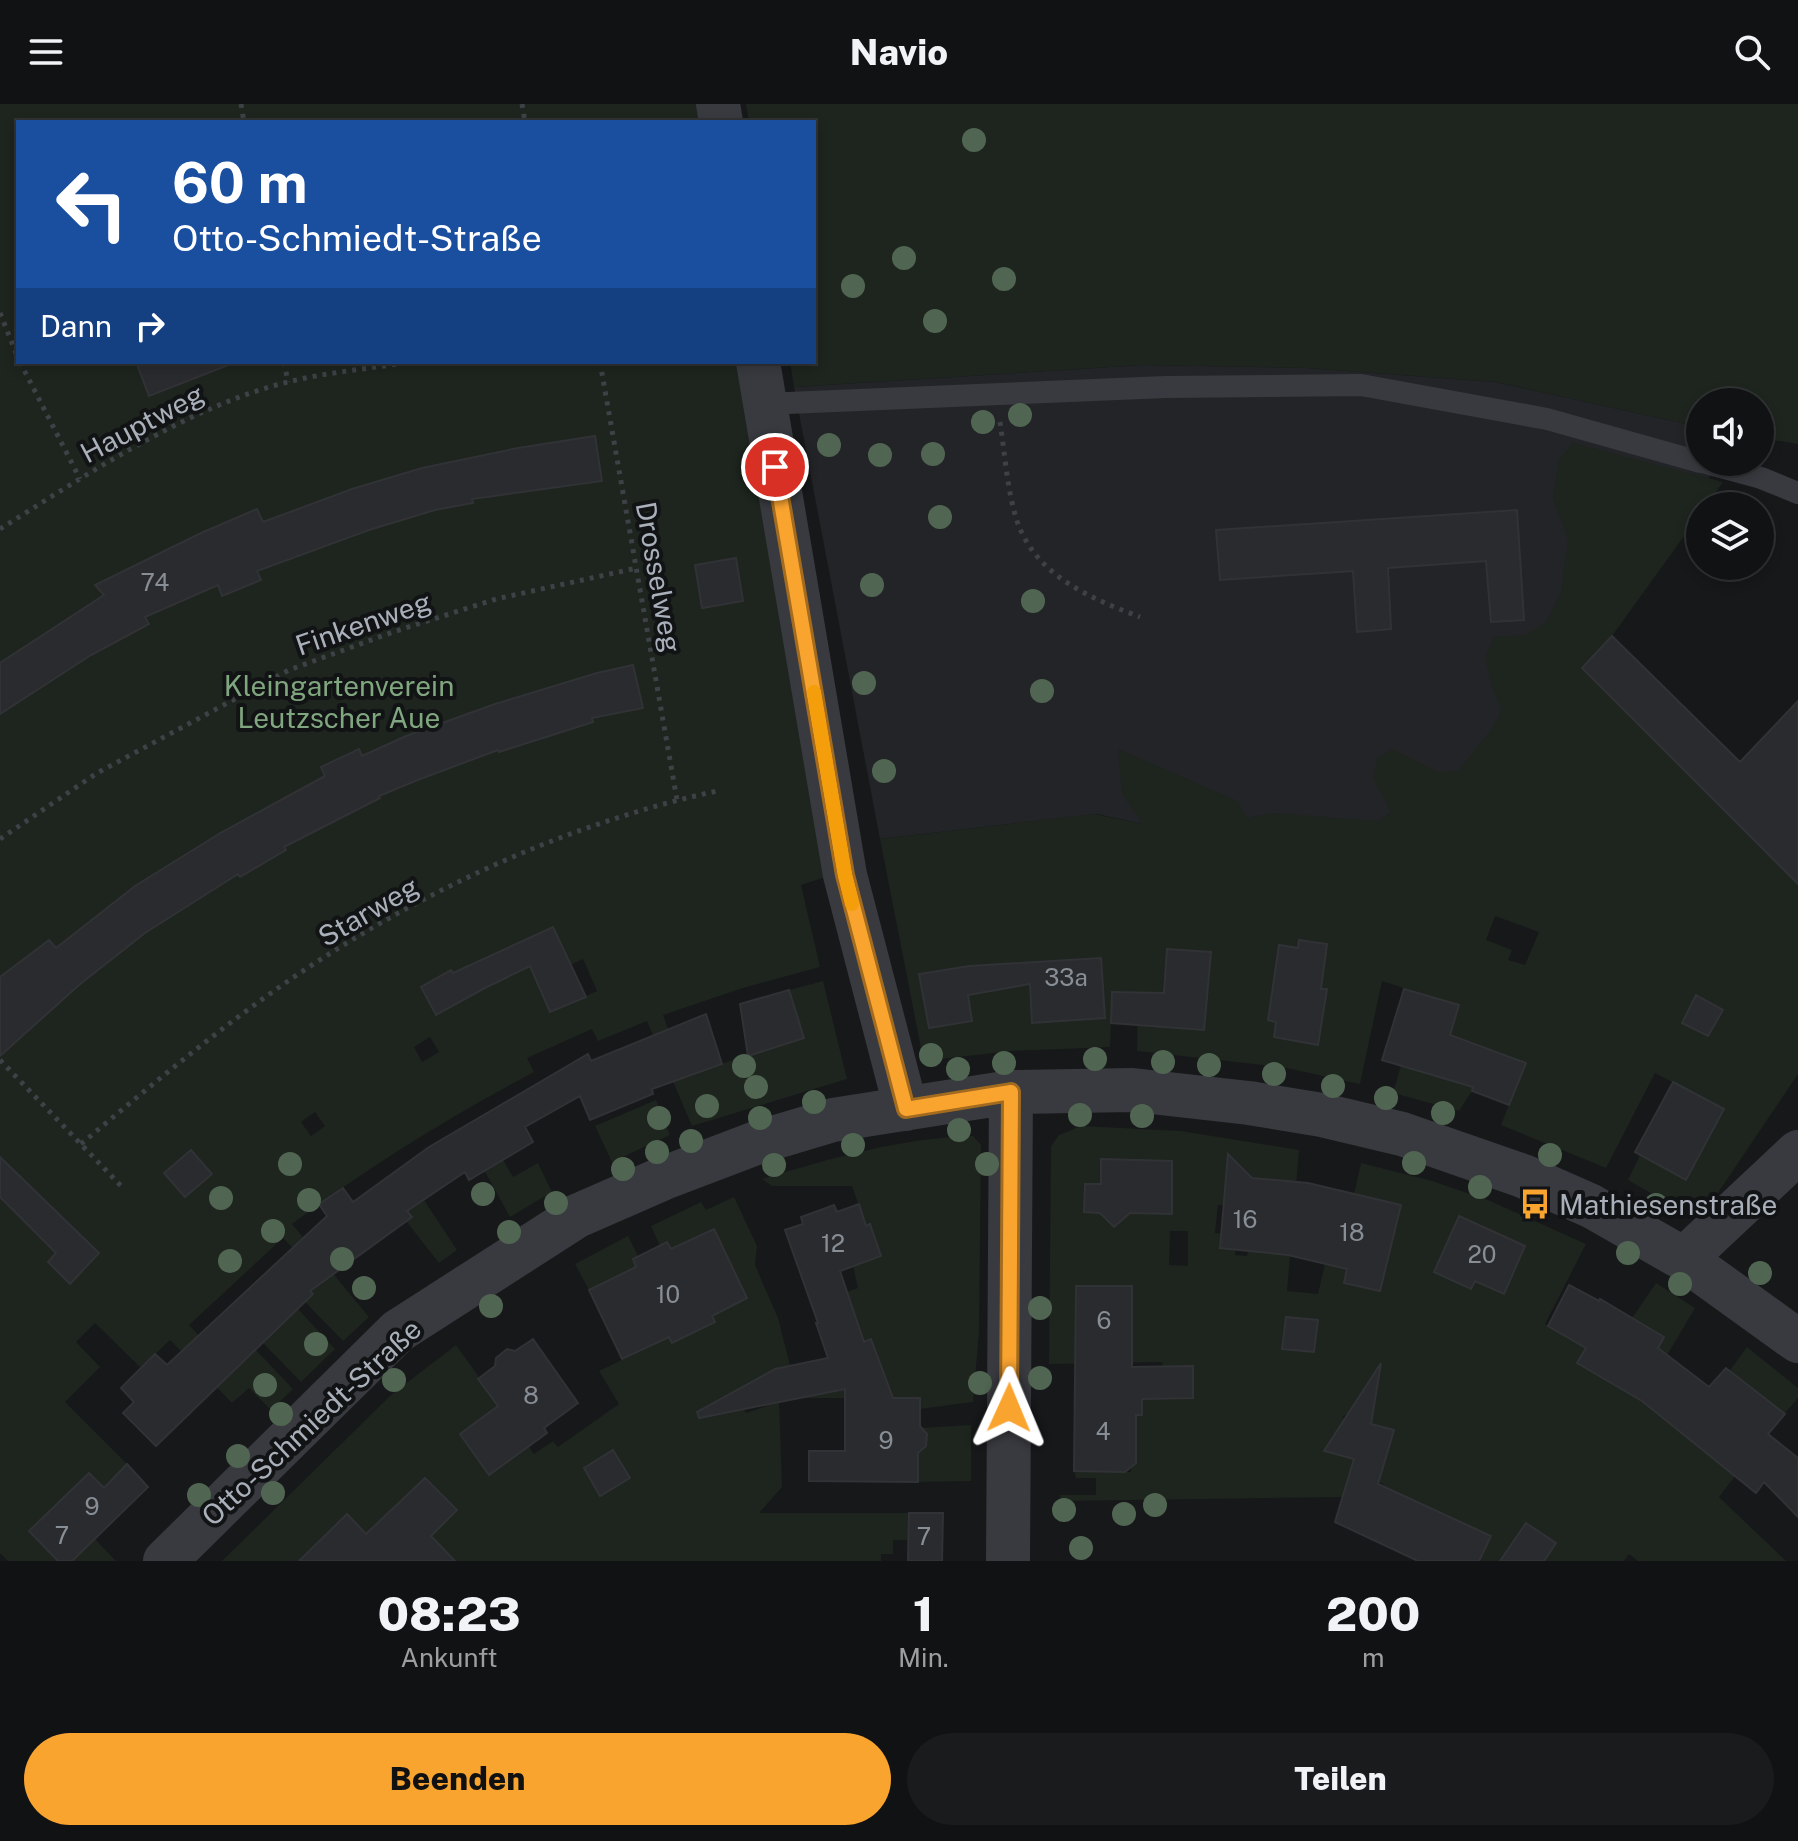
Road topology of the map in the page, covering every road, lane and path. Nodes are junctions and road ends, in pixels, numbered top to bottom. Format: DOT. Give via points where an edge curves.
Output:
graph roads {
  1 [pos="0,313"];
  2 [pos="16,353"];
  3 [pos="21,364"];
  4 [pos="284,364"];
  5 [pos="397,364"];
  6 [pos="600,364"];
  7 [pos="288,382"];
  8 [pos="761,383"];
  9 [pos="1000,421"];
  10 [pos="1686,458"];
  11 [pos="1754,476"];
  12 [pos="80,479"];
  13 [pos="1798,493"];
  14 [pos="0,529"];
  15 [pos="637,568"];
  16 [pos="1140,617"];
  17 [pos="717,791"];
  18 [pos="677,800"];
  19 [pos="0,839"];
  20 [pos="0,1060"];
  21 [pos="1011,1092"];
  22 [pos="906,1109"];
  23 [pos="81,1144"];
  24 [pos="1798,1152"];
  25 [pos="124,1189"];
  26 [pos="1684,1259"];
  27 [pos="1798,1341"];
  28 [pos="165,1561"];
  29 [pos="1008,1561"];
  1 -- 2 [label="path"];
  3 -- 12 [label="path"];
  4 -- 7 [label="path"];
  5 -- 7 [label="path, Hauptweg"];
  6 -- 15 [label="path, Drosselweg"];
  7 -- 12 [label="path, Hauptweg" via="210,408"];
  8 -- 10 [label="lane" via="1361,385 1547,419"];
  8 -- 22 [label="street" via="845,875"];
  9 -- 16 [label="path" via="1017,521 1038,559 1096,600"];
  11 -- 13 [label="lane"];
  12 -- 14 [label="path, Hauptweg"];
  15 -- 18 [label="path, Drosselweg"];
  15 -- 19 [label="path, Finkenweg" via="496,599 289,670 97,773"];
  17 -- 18 [label="path, Starweg"];
  18 -- 23 [label="path, Starweg" via="557,839 458,883 359,936 182,1060"];
  20 -- 23 [label="path"];
  21 -- 22 [label="street, Otto-Schmiedt-Straße"];
  21 -- 26 [label="street, Otto-Schmiedt-Straße" via="1133,1090 1249,1103 1402,1134 1537,1182"];
  21 -- 29 [label="street"];
  22 -- 28 [label="street, Otto-Schmiedt-Straße" via="833,1120 756,1143 577,1216 398,1331"];
  23 -- 25 [label="path"];
  24 -- 26 [label="street"];
  26 -- 27 [label="street, Otto-Schmiedt-Straße"];
}
